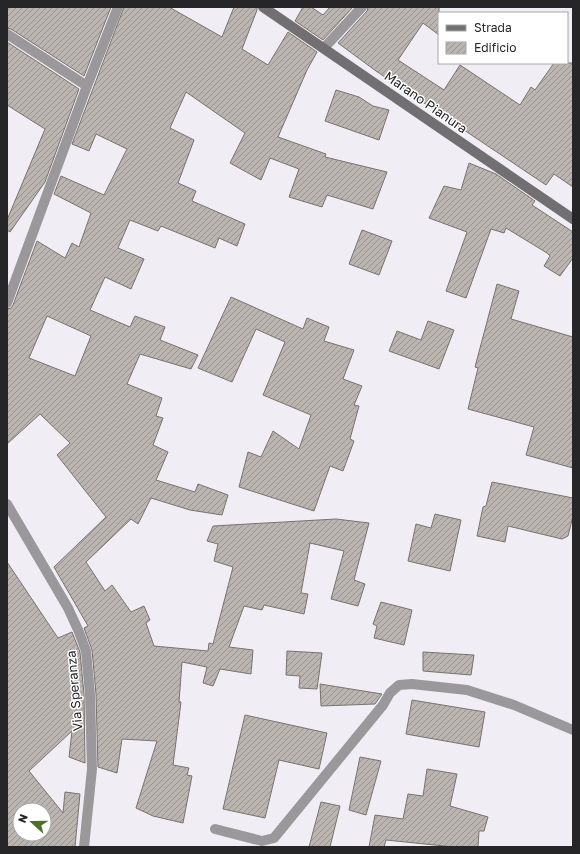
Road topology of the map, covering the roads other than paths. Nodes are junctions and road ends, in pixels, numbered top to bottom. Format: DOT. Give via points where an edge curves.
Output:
graph roads {
  1 [pos="118,7"];
  2 [pos="263,7"];
  3 [pos="362,7"];
  4 [pos="7,34"];
  5 [pos="324,48"];
  6 [pos="87,86"];
  7 [pos="573,219"];
  8 [pos="7,302"];
  9 [pos="7,504"];
  10 [pos="573,730"];
  11 [pos="215,829"];
  12 [pos="84,847"];
  1 -- 6 [label="street"];
  2 -- 5 [label="street, Marano Pianura"];
  3 -- 5 [label="street"];
  4 -- 6 [label="street"];
  5 -- 7 [label="street, Marano Pianura"];
  6 -- 8 [label="street"];
  9 -- 12 [label="street, Via Speranza" via="68,608 86,651 92,769"];
  10 -- 11 [label="street" via="514,705 467,690 399,685 274,838 262,841"];
}
